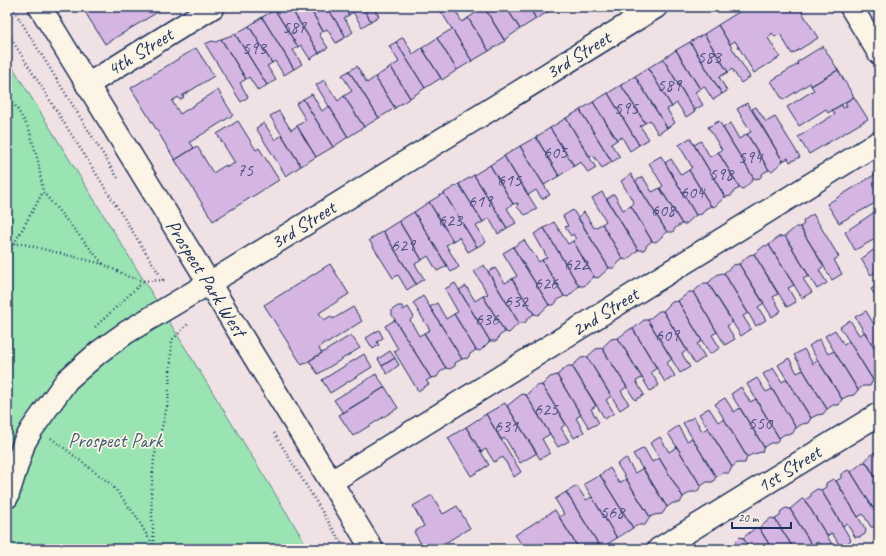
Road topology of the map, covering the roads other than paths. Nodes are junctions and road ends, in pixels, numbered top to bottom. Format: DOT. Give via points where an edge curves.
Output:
graph roads {
  1 [pos="40,7"];
  2 [pos="213,7"];
  3 [pos="656,7"];
  4 [pos="851,7"];
  5 [pos="879,53"];
  6 [pos="87,85"];
  7 [pos="879,142"];
  8 [pos="209,283"];
  9 [pos="879,414"];
  10 [pos="28,436"];
  11 [pos="7,470"];
  12 [pos="331,482"];
  13 [pos="7,497"];
  14 [pos="372,549"];
  15 [pos="659,549"];
  1 -- 6 [label="street, Prospect Park West"];
  2 -- 6 [label="street, 4th Street"];
  3 -- 8 [label="street, 3rd Street"];
  4 -- 5 [label="street"];
  6 -- 8 [label="street, Prospect Park West"];
  7 -- 12 [label="street, 2nd Street"];
  8 -- 10 [label="street, 3rd Street" via="98,352 67,380"];
  8 -- 12 [label="street, Prospect Park West"];
  9 -- 15 [label="street, 1st Street"];
  10 -- 11 [label="street"];
  10 -- 13 [label="street, 3rd Street"];
  12 -- 14 [label="street, Prospect Park West"];
}
